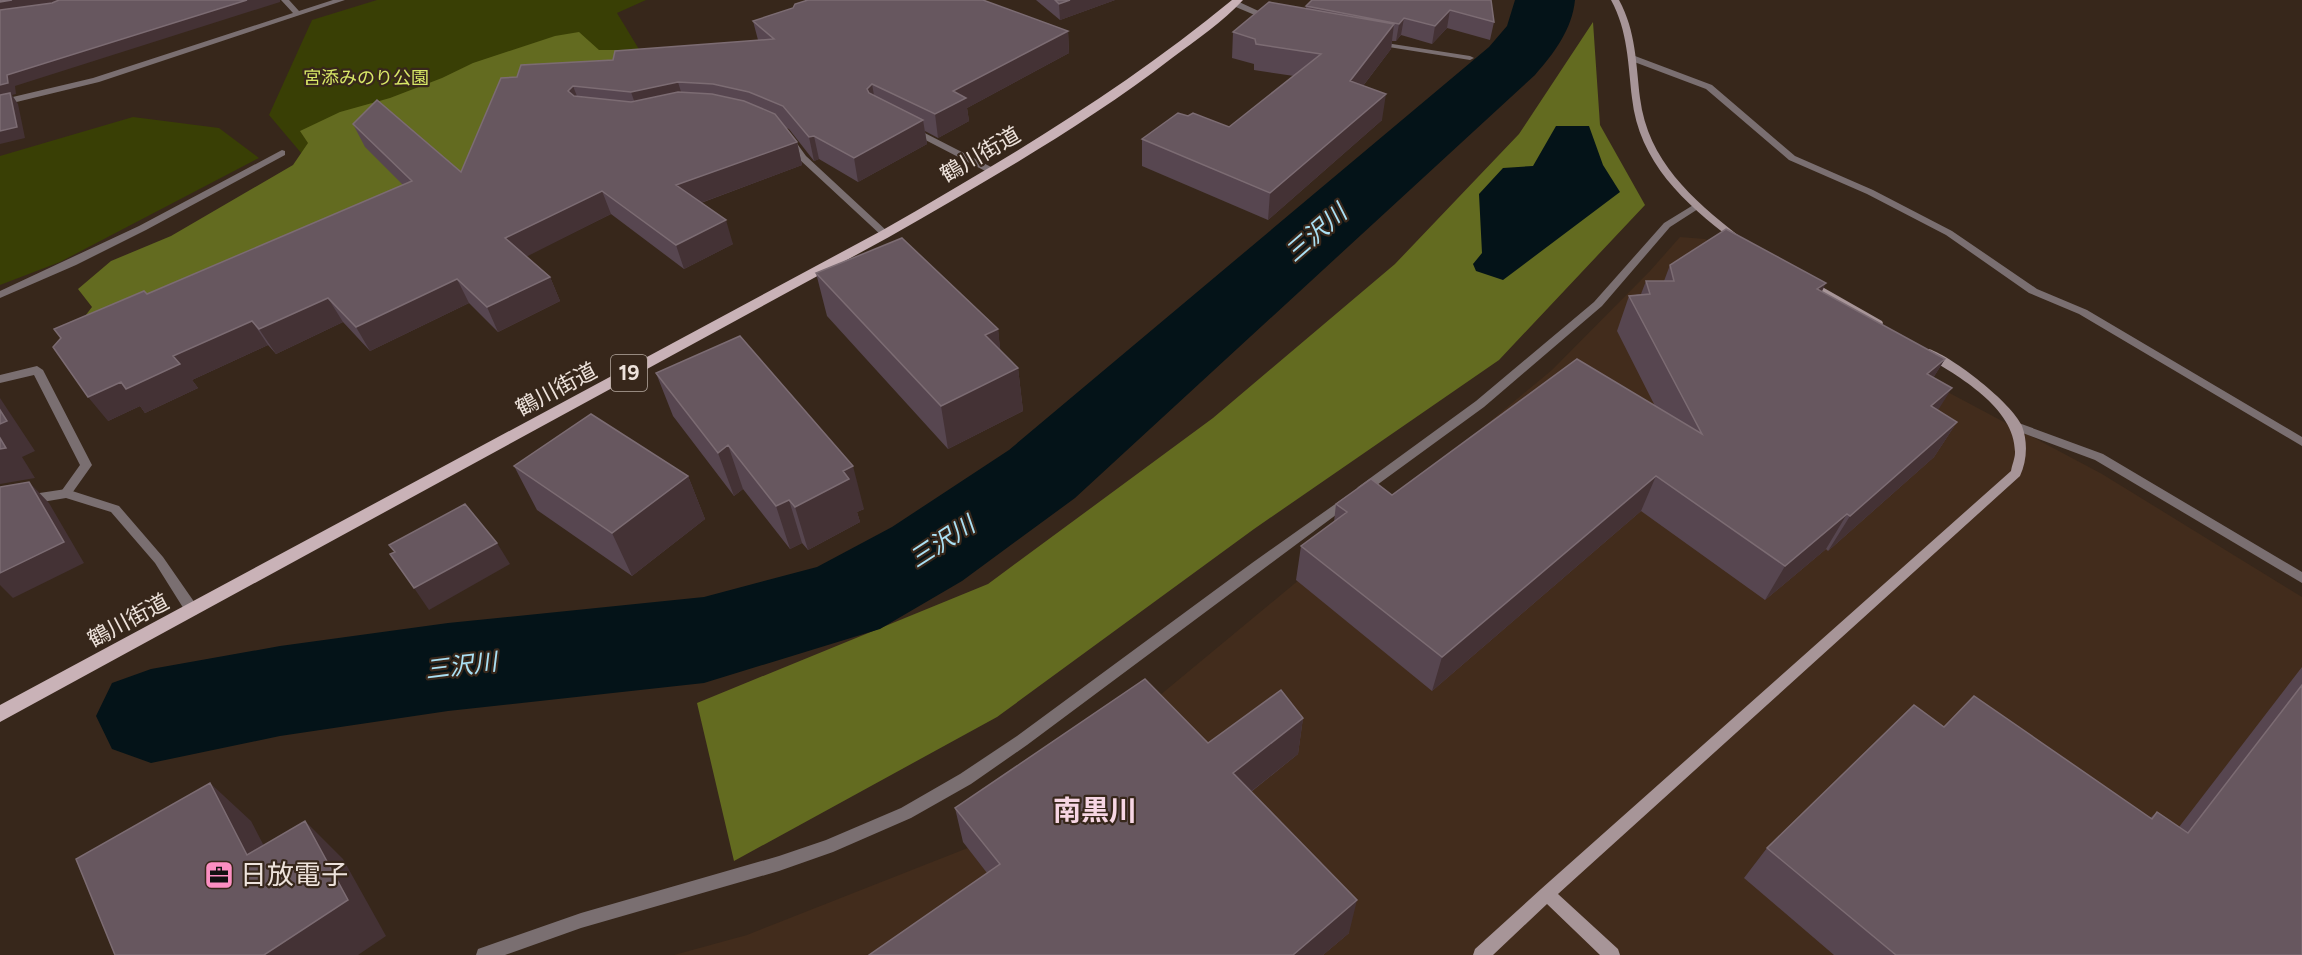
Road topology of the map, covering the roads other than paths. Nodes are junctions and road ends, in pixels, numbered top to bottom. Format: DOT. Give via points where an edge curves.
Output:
graph roads {
  1 [pos="285,0"];
  2 [pos="341,0"];
  3 [pos="1615,0"];
  4 [pos="1236,2"];
  5 [pos="297,13"];
  6 [pos="1281,23"];
  7 [pos="1367,41"];
  8 [pos="1470,58"];
  9 [pos="1632,58"];
  10 [pos="0,103"];
  11 [pos="906,127"];
  12 [pos="785,133"];
  13 [pos="282,153"];
  14 [pos="993,172"];
  15 [pos="1695,207"];
  16 [pos="885,234"];
  17 [pos="1749,246"];
  18 [pos="1800,277"];
  19 [pos="0,295"];
  20 [pos="1893,332"];
  21 [pos="1913,344"];
  22 [pos="0,379"];
  23 [pos="2016,426"];
  24 [pos="2302,442"];
  25 [pos="66,493"];
  26 [pos="0,504"];
  27 [pos="2302,578"];
  28 [pos="192,610"];
  29 [pos="0,714"];
  30 [pos="1547,894"];
  31 [pos="483,955"];
  32 [pos="1480,955"];
  33 [pos="1612,955"];
  1 -- 5 [label="street"];
  2 -- 5 [label="street"];
  3 -- 9 [label="street"];
  4 -- 6 [label="street"];
  4 -- 14 [label="main road, 鶴川街道 / 19" via="1150,70"];
  5 -- 10 [label="street" via="96,80"];
  7 -- 8 [label="street"];
  9 -- 15 [label="street" via="1641,128 1667,176"];
  9 -- 24 [label="street" via="1709,87 1791,158 1870,192 1949,233 2033,291 2083,312"];
  11 -- 14 [label="street"];
  12 -- 16 [label="street" via="803,158"];
  13 -- 19 [label="street" via="66,267"];
  14 -- 16 [label="main road, 鶴川街道 / 19"];
  15 -- 17 [label="street"];
  15 -- 31 [label="street" via="1667,225 1598,304 1479,404 1003,755 876,827 794,859 534,934"];
  16 -- 28 [label="main road, 鶴川街道 / 19"];
  18 -- 20 [label="street"];
  21 -- 23 [label="street" via="1964,374 1992,397"];
  22 -- 25 [label="street" via="37,370 86,465"];
  23 -- 27 [label="street" via="2099,457"];
  23 -- 30 [label="street" via="2021,453 2016,473"];
  25 -- 26 [label="street"];
  25 -- 28 [label="street" via="115,509 159,560"];
  28 -- 29 [label="main road, 鶴川街道 / 19"];
  30 -- 32 [label="street"];
  30 -- 33 [label="street"];
}
